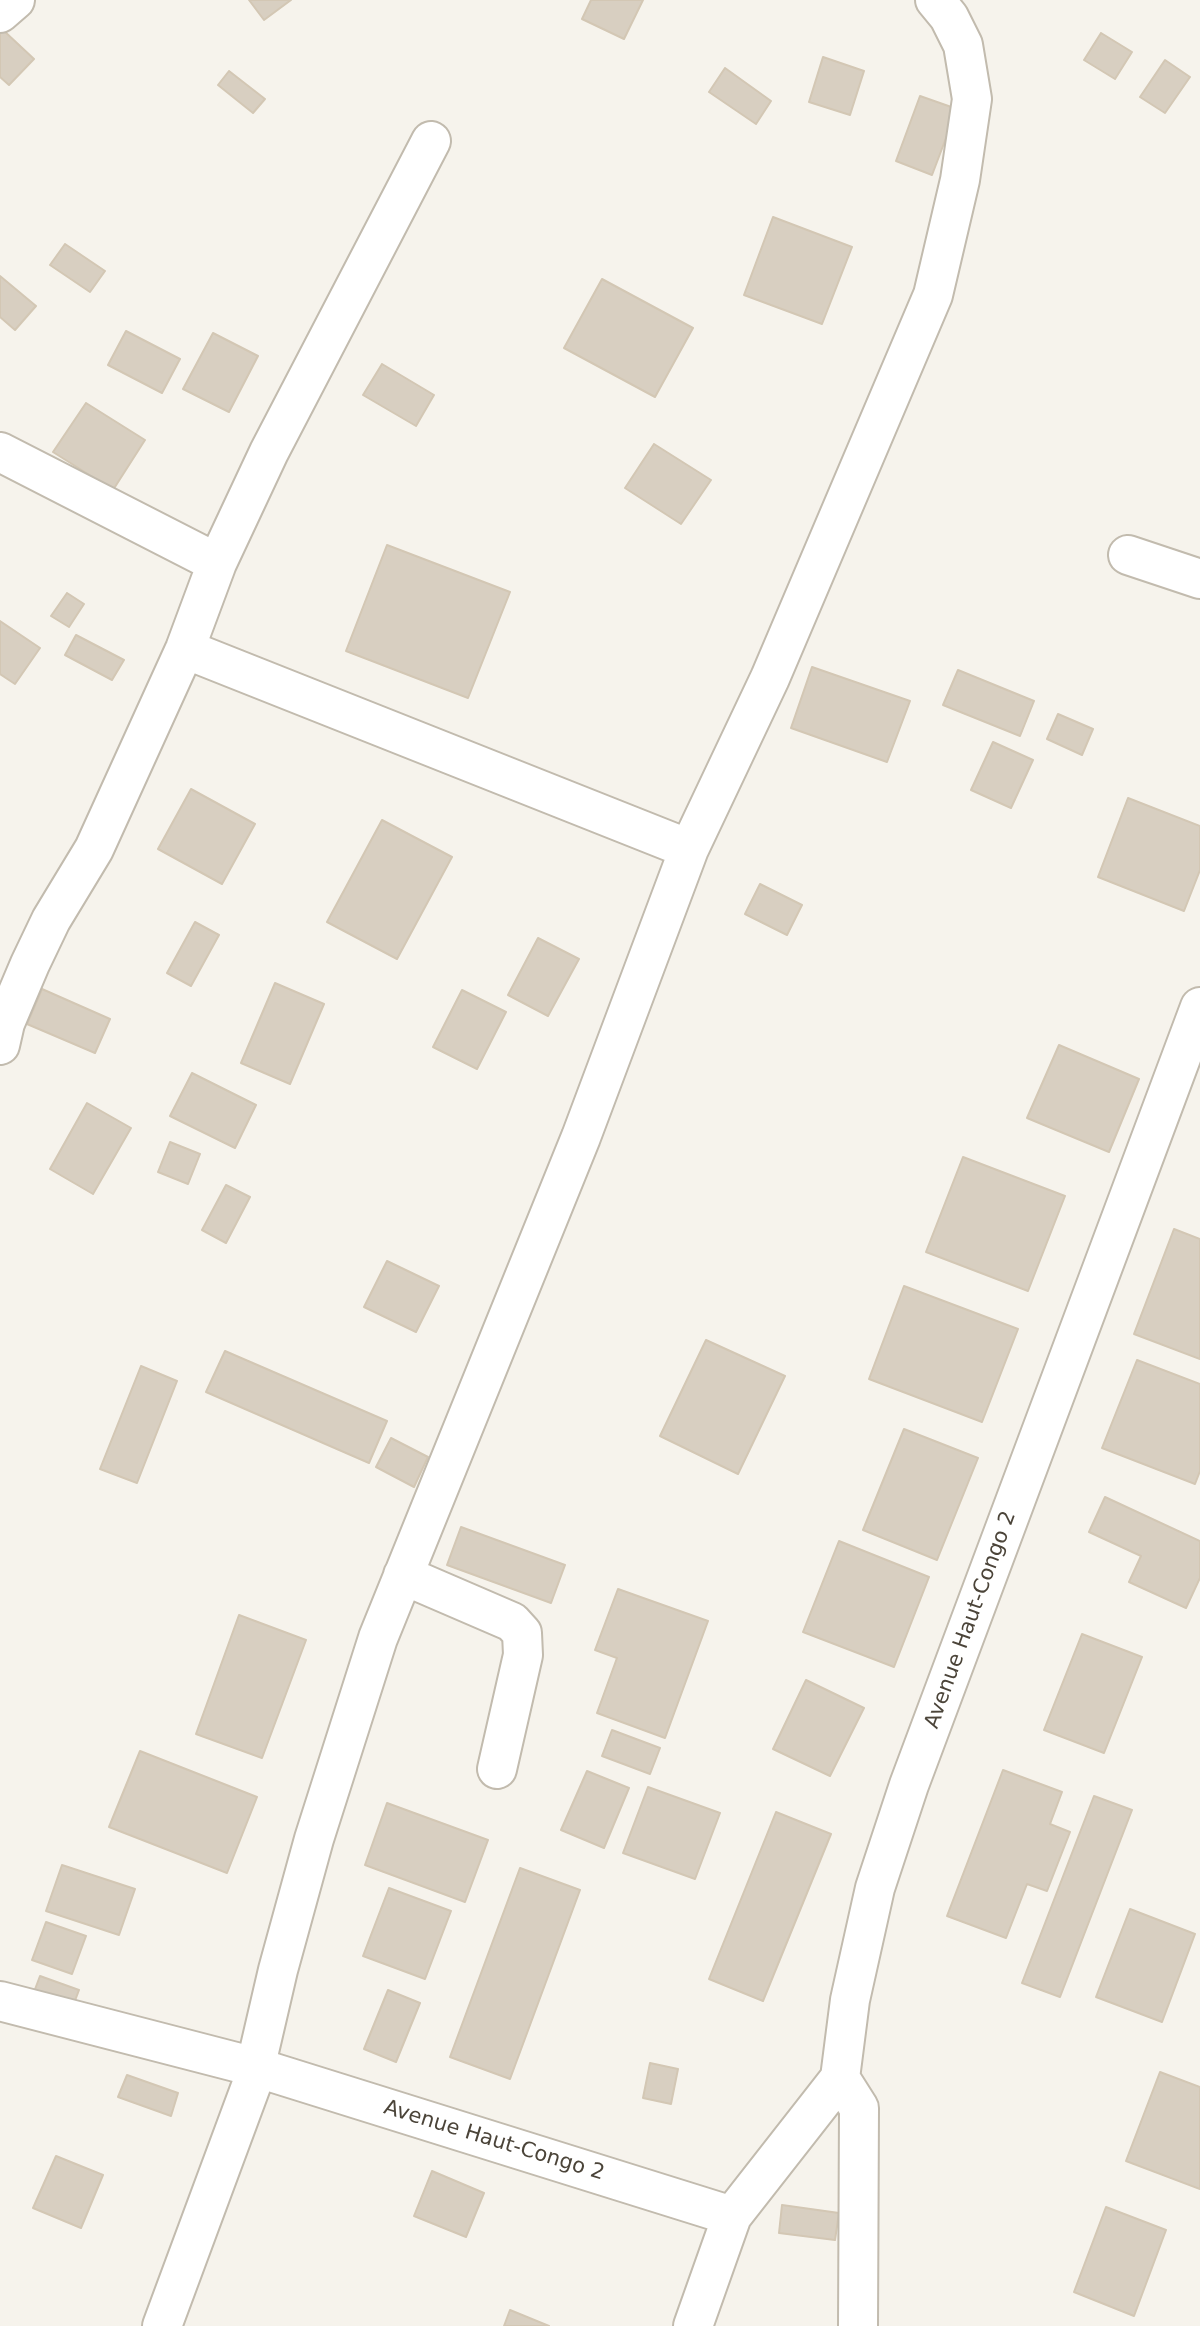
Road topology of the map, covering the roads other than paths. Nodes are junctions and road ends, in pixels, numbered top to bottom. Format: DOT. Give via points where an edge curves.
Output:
graph roads {
  1 [pos="15,0"];
  2 [pos="935,0"];
  3 [pos="0,13"];
  4 [pos="430,141"];
  5 [pos="0,452"];
  6 [pos="1128,555"];
  7 [pos="217,563"];
  8 [pos="1200,579"];
  9 [pos="185,649"];
  10 [pos="690,849"];
  11 [pos="1200,1007"];
  12 [pos="0,1045"];
  13 [pos="403,1575"];
  14 [pos="497,1769"];
  15 [pos="0,2001"];
  16 [pos="256,2067"];
  17 [pos="840,2078"];
  18 [pos="732,2216"];
  19 [pos="162,2326"];
  20 [pos="693,2326"];
  21 [pos="858,2326"];
  1 -- 3 [label="street"];
  2 -- 10 [label="street" via="963,45 972,99 960,180 933,295 770,678"];
  4 -- 7 [label="street" via="269,452"];
  5 -- 7 [label="street"];
  6 -- 8 [label="street"];
  7 -- 9 [label="street"];
  9 -- 10 [label="street"];
  9 -- 12 [label="street" via="94,849 30,964"];
  10 -- 13 [label="street" via="581,1137"];
  11 -- 17 [label="street, Avenue Haut-Congo 2" via="909,1785 879,1875 850,2000"];
  13 -- 14 [label="street" via="512,1622 522,1633 523,1655"];
  13 -- 16 [label="street" via="377,1638 314,1839"];
  15 -- 16 [label="street, Avenue Haut-Congo 2"];
  16 -- 18 [label="street, Avenue Haut-Congo 2"];
  16 -- 19 [label="street"];
  17 -- 18 [label="street"];
  17 -- 21 [label="street" via="859,2108"];
  18 -- 20 [label="street"];
}
